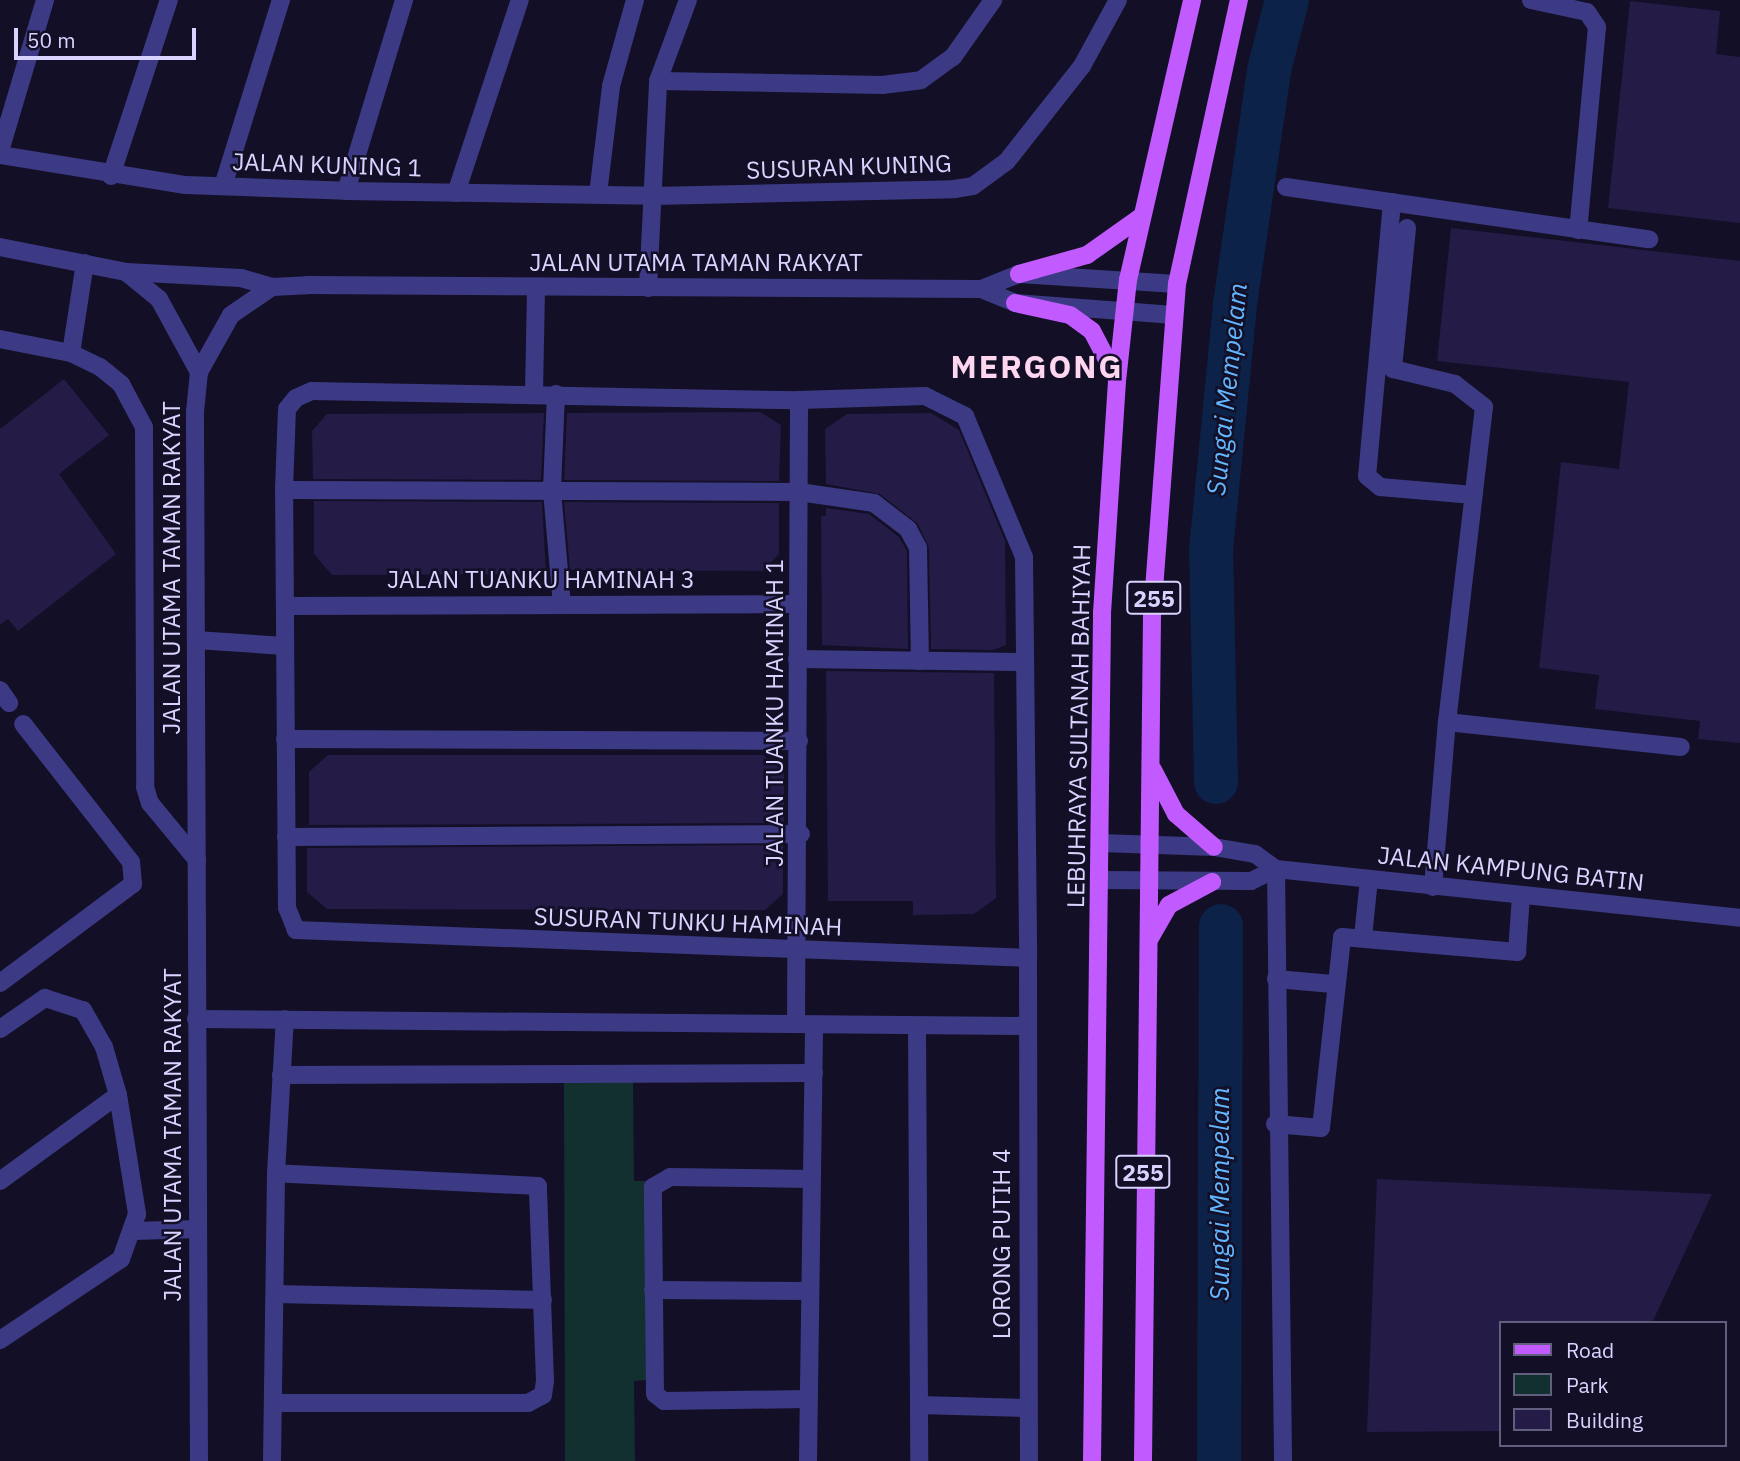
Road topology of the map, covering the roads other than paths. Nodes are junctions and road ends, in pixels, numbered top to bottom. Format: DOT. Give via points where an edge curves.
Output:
graph roads {
  1 [pos="45,0"];
  2 [pos="169,0"];
  3 [pos="281,0"];
  4 [pos="404,0"];
  5 [pos="520,0"];
  6 [pos="635,0"];
  7 [pos="688,0"];
  8 [pos="993,0"];
  9 [pos="1118,0"];
  10 [pos="1192,0"];
  11 [pos="1239,0"];
  12 [pos="1531,0"];
  13 [pos="658,81"];
  14 [pos="0,153"];
  15 [pos="111,176"];
  16 [pos="223,186"];
  17 [pos="1286,187"];
  18 [pos="346,191"];
  19 [pos="456,193"];
  20 [pos="598,194"];
  21 [pos="654,196"];
  22 [pos="1392,202"];
  23 [pos="1142,216"];
  24 [pos="1407,228"];
  25 [pos="1578,230"];
  26 [pos="1649,239"];
  27 [pos="0,247"];
  28 [pos="85,263"];
  29 [pos="126,272"];
  30 [pos="1019,274"];
  31 [pos="1129,280"];
  32 [pos="1177,284"];
  33 [pos="536,287"];
  34 [pos="272,288"];
  35 [pos="648,288"];
  36 [pos="981,289"];
  37 [pos="1015,303"];
  38 [pos="1126,310"];
  39 [pos="1174,315"];
  40 [pos="0,339"];
  41 [pos="71,353"];
  42 [pos="199,372"];
  43 [pos="1117,381"];
  44 [pos="534,393"];
  45 [pos="556,394"];
  46 [pos="799,400"];
  47 [pos="284,490"];
  48 [pos="552,491"];
  49 [pos="799,492"];
  50 [pos="1474,495"];
  51 [pos="797,604"];
  52 [pos="562,605"];
  53 [pos="286,606"];
  54 [pos="196,640"];
  55 [pos="285,646"];
  56 [pos="797,659"];
  57 [pos="920,661"];
  58 [pos="1026,662"];
  59 [pos="1447,722"];
  60 [pos="23,724"];
  61 [pos="285,739"];
  62 [pos="799,741"];
  63 [pos="1681,747"];
  64 [pos="1150,760"];
  65 [pos="801,834"];
  66 [pos="286,837"];
  67 [pos="1101,843"];
  68 [pos="1149,845"];
  69 [pos="1214,848"];
  70 [pos="197,860"];
  71 [pos="1276,869"];
  72 [pos="1369,879"];
  73 [pos="1100,880"];
  74 [pos="1148,882"];
  75 [pos="1212,882"];
  76 [pos="1433,887"];
  77 [pos="1521,897"];
  78 [pos="1740,918"];
  79 [pos="1363,937"];
  80 [pos="799,950"];
  81 [pos="1147,953"];
  82 [pos="1028,958"];
  83 [pos="1276,979"];
  84 [pos="0,982"];
  85 [pos="1334,984"];
  86 [pos="197,1019"];
  87 [pos="285,1019"];
  88 [pos="805,1025"];
  89 [pos="917,1026"];
  90 [pos="1025,1027"];
  91 [pos="0,1029"];
  92 [pos="814,1073"];
  93 [pos="281,1075"];
  94 [pos="118,1095"];
  95 [pos="1275,1124"];
  96 [pos="276,1173"];
  97 [pos="810,1179"];
  98 [pos="0,1181"];
  99 [pos="197,1228"];
  100 [pos="134,1231"];
  101 [pos="653,1290"];
  102 [pos="807,1292"];
  103 [pos="276,1294"];
  104 [pos="543,1300"];
  105 [pos="0,1340"];
  106 [pos="807,1399"];
  107 [pos="273,1403"];
  108 [pos="919,1405"];
  109 [pos="1027,1408"];
  110 [pos="199,1461"];
  111 [pos="272,1461"];
  112 [pos="808,1461"];
  113 [pos="919,1461"];
  114 [pos="1029,1461"];
  115 [pos="1092,1461"];
  116 [pos="1143,1461"];
  117 [pos="1283,1461"];
  1 -- 14 [label="street"];
  2 -- 15 [label="street"];
  3 -- 16 [label="street"];
  4 -- 18 [label="street"];
  5 -- 19 [label="street"];
  6 -- 20 [label="street" via="614,72"];
  7 -- 13 [label="street"];
  8 -- 13 [label="street" via="953,57 921,80 881,85"];
  9 -- 21 [label="street, SUSURAN KUNING" via="1082,66 1007,161 973,186"];
  10 -- 23 [label="main road, LEBUHRAYA SULTANAH BAHIYAH / 255"];
  11 -- 32 [label="main road, 255"];
  12 -- 25 [label="street" via="1587,12 1597,27"];
  13 -- 21 [label="street"];
  14 -- 15 [label="street, JALAN KUNING 1"];
  15 -- 16 [label="street, JALAN KUNING 1"];
  16 -- 18 [label="street, JALAN KUNING 1"];
  17 -- 22 [label="street"];
  18 -- 19 [label="street, JALAN KUNING 1"];
  19 -- 20 [label="street, JALAN KUNING 1"];
  20 -- 21 [label="street, JALAN KUNING 1"];
  21 -- 35 [label="street"];
  22 -- 25 [label="street"];
  22 -- 50 [label="street" via="1367,476 1380,487"];
  23 -- 30 [label="main road" via="1087,255"];
  23 -- 31 [label="main road, LEBUHRAYA SULTANAH BAHIYAH / 255"];
  24 -- 50 [label="street" via="1393,369 1477,396 1484,407"];
  25 -- 26 [label="street"];
  27 -- 28 [label="street"];
  28 -- 29 [label="street"];
  28 -- 41 [label="street"];
  29 -- 34 [label="street" via="241,278"];
  29 -- 42 [label="street" via="159,299"];
  30 -- 31 [label="street, JALAN UTAMA TAMAN RAKYAT"];
  30 -- 36 [label="street, JALAN UTAMA TAMAN RAKYAT"];
  31 -- 32 [label="street, JALAN UTAMA TAMAN RAKYAT"];
  31 -- 38 [label="main road, LEBUHRAYA SULTANAH BAHIYAH / 255"];
  32 -- 39 [label="main road, 255"];
  33 -- 34 [label="street, JALAN UTAMA TAMAN RAKYAT"];
  33 -- 35 [label="street, JALAN UTAMA TAMAN RAKYAT"];
  33 -- 44 [label="street"];
  34 -- 42 [label="street, JALAN UTAMA TAMAN RAKYAT" via="231,315"];
  35 -- 36 [label="street, JALAN UTAMA TAMAN RAKYAT"];
  36 -- 37 [label="street, JALAN UTAMA TAMAN RAKYAT"];
  37 -- 38 [label="street, JALAN UTAMA TAMAN RAKYAT"];
  37 -- 43 [label="main road" via="1070,315 1092,331"];
  38 -- 39 [label="street, JALAN UTAMA TAMAN RAKYAT"];
  38 -- 43 [label="main road, LEBUHRAYA SULTANAH BAHIYAH / 255"];
  39 -- 64 [label="main road, 255" via="1152,616"];
  40 -- 41 [label="street"];
  41 -- 70 [label="street" via="121,384 144,427 145,787 150,803"];
  42 -- 54 [label="street, JALAN UTAMA TAMAN RAKYAT"];
  43 -- 67 [label="main road, LEBUHRAYA SULTANAH BAHIYAH / 255" via="1102,613"];
  44 -- 45 [label="street"];
  44 -- 47 [label="street, SUSURAN TUNKU HAMINAH" via="312,391 287,409"];
  45 -- 46 [label="street"];
  45 -- 48 [label="street"];
  46 -- 49 [label="street, JALAN TUANKU HAMINAH 1"];
  46 -- 58 [label="street" via="925,396 949,404 965,416 1024,557"];
  47 -- 48 [label="street"];
  47 -- 53 [label="street, SUSURAN TUNKU HAMINAH"];
  48 -- 49 [label="street"];
  48 -- 52 [label="street"];
  49 -- 51 [label="street, JALAN TUANKU HAMINAH 1"];
  49 -- 57 [label="street" via="874,503 908,529 918,548"];
  50 -- 59 [label="street"];
  51 -- 52 [label="street, JALAN TUANKU HAMINAH 3"];
  51 -- 56 [label="street, JALAN TUANKU HAMINAH 1"];
  52 -- 53 [label="street, JALAN TUANKU HAMINAH 3"];
  53 -- 55 [label="street, SUSURAN TUNKU HAMINAH"];
  54 -- 55 [label="street"];
  54 -- 70 [label="street, JALAN UTAMA TAMAN RAKYAT"];
  55 -- 61 [label="street, SUSURAN TUNKU HAMINAH"];
  56 -- 57 [label="street"];
  56 -- 62 [label="street, JALAN TUANKU HAMINAH 1"];
  57 -- 58 [label="street"];
  58 -- 82 [label="street"];
  59 -- 63 [label="street"];
  59 -- 76 [label="street"];
  60 -- 84 [label="street" via="131,862 133,884"];
  61 -- 62 [label="street"];
  61 -- 66 [label="street, SUSURAN TUNKU HAMINAH"];
  62 -- 65 [label="street, JALAN TUANKU HAMINAH 1"];
  64 -- 68 [label="main road, 255"];
  64 -- 69 [label="main road" via="1176,814"];
  65 -- 66 [label="street"];
  65 -- 80 [label="street, JALAN TUANKU HAMINAH 1"];
  66 -- 80 [label="street, SUSURAN TUNKU HAMINAH" via="286,908 296,930"];
  67 -- 68 [label="street, JALAN KAMPUNG BATIN"];
  67 -- 73 [label="main road, LEBUHRAYA SULTANAH BAHIYAH / 255"];
  68 -- 69 [label="street, JALAN KAMPUNG BATIN"];
  68 -- 74 [label="main road, 255"];
  69 -- 71 [label="street, JALAN KAMPUNG BATIN" via="1255,855"];
  70 -- 86 [label="street, JALAN UTAMA TAMAN RAKYAT"];
  71 -- 72 [label="street, JALAN KAMPUNG BATIN"];
  71 -- 75 [label="street, JALAN KAMPUNG BATIN" via="1251,881"];
  71 -- 83 [label="street"];
  72 -- 76 [label="street, JALAN KAMPUNG BATIN"];
  72 -- 79 [label="street"];
  73 -- 74 [label="street, JALAN KAMPUNG BATIN"];
  73 -- 115 [label="main road, LEBUHRAYA SULTANAH BAHIYAH / 255"];
  74 -- 75 [label="street, JALAN KAMPUNG BATIN"];
  74 -- 81 [label="main road, 255"];
  75 -- 81 [label="main road" via="1169,905 1153,927"];
  76 -- 77 [label="street, JALAN KAMPUNG BATIN"];
  77 -- 78 [label="street, JALAN KAMPUNG BATIN"];
  77 -- 79 [label="street" via="1517,951"];
  79 -- 85 [label="street" via="1342,937"];
  80 -- 82 [label="street, SUSURAN TUNKU HAMINAH"];
  80 -- 88 [label="street, JALAN TUANKU HAMINAH 1"];
  81 -- 116 [label="main road, 255"];
  82 -- 90 [label="street, LORONG PUTIH 4"];
  83 -- 85 [label="street"];
  83 -- 95 [label="street"];
  85 -- 95 [label="street" via="1321,1128"];
  86 -- 87 [label="street"];
  86 -- 99 [label="street, JALAN UTAMA TAMAN RAKYAT"];
  87 -- 88 [label="street"];
  87 -- 93 [label="street"];
  88 -- 89 [label="street"];
  88 -- 92 [label="street, JALAN TUANKU HAMINAH 1"];
  89 -- 90 [label="street"];
  89 -- 108 [label="street"];
  90 -- 109 [label="street, LORONG PUTIH 4"];
  91 -- 94 [label="street" via="45,998 83,1010 104,1047"];
  92 -- 93 [label="street"];
  92 -- 97 [label="street, JALAN TUANKU HAMINAH 1"];
  93 -- 96 [label="street"];
  94 -- 98 [label="street"];
  94 -- 100 [label="street" via="136,1198"];
  95 -- 117 [label="street"];
  96 -- 103 [label="street"];
  96 -- 104 [label="street" via="529,1181 542,1199"];
  97 -- 101 [label="street" via="659,1179 653,1187"];
  97 -- 102 [label="street, JALAN TUANKU HAMINAH 1"];
  99 -- 100 [label="street"];
  99 -- 110 [label="street, JALAN UTAMA TAMAN RAKYAT"];
  100 -- 105 [label="street" via="121,1259"];
  101 -- 102 [label="street"];
  101 -- 106 [label="street" via="653,1385 664,1401"];
  102 -- 106 [label="street, JALAN TUANKU HAMINAH 1"];
  103 -- 104 [label="street"];
  103 -- 107 [label="street"];
  104 -- 107 [label="street" via="543,1395 528,1403"];
  106 -- 112 [label="street, JALAN TUANKU HAMINAH 1"];
  107 -- 111 [label="street"];
  108 -- 109 [label="street"];
  108 -- 113 [label="street"];
  109 -- 114 [label="street, LORONG PUTIH 4"];
}
